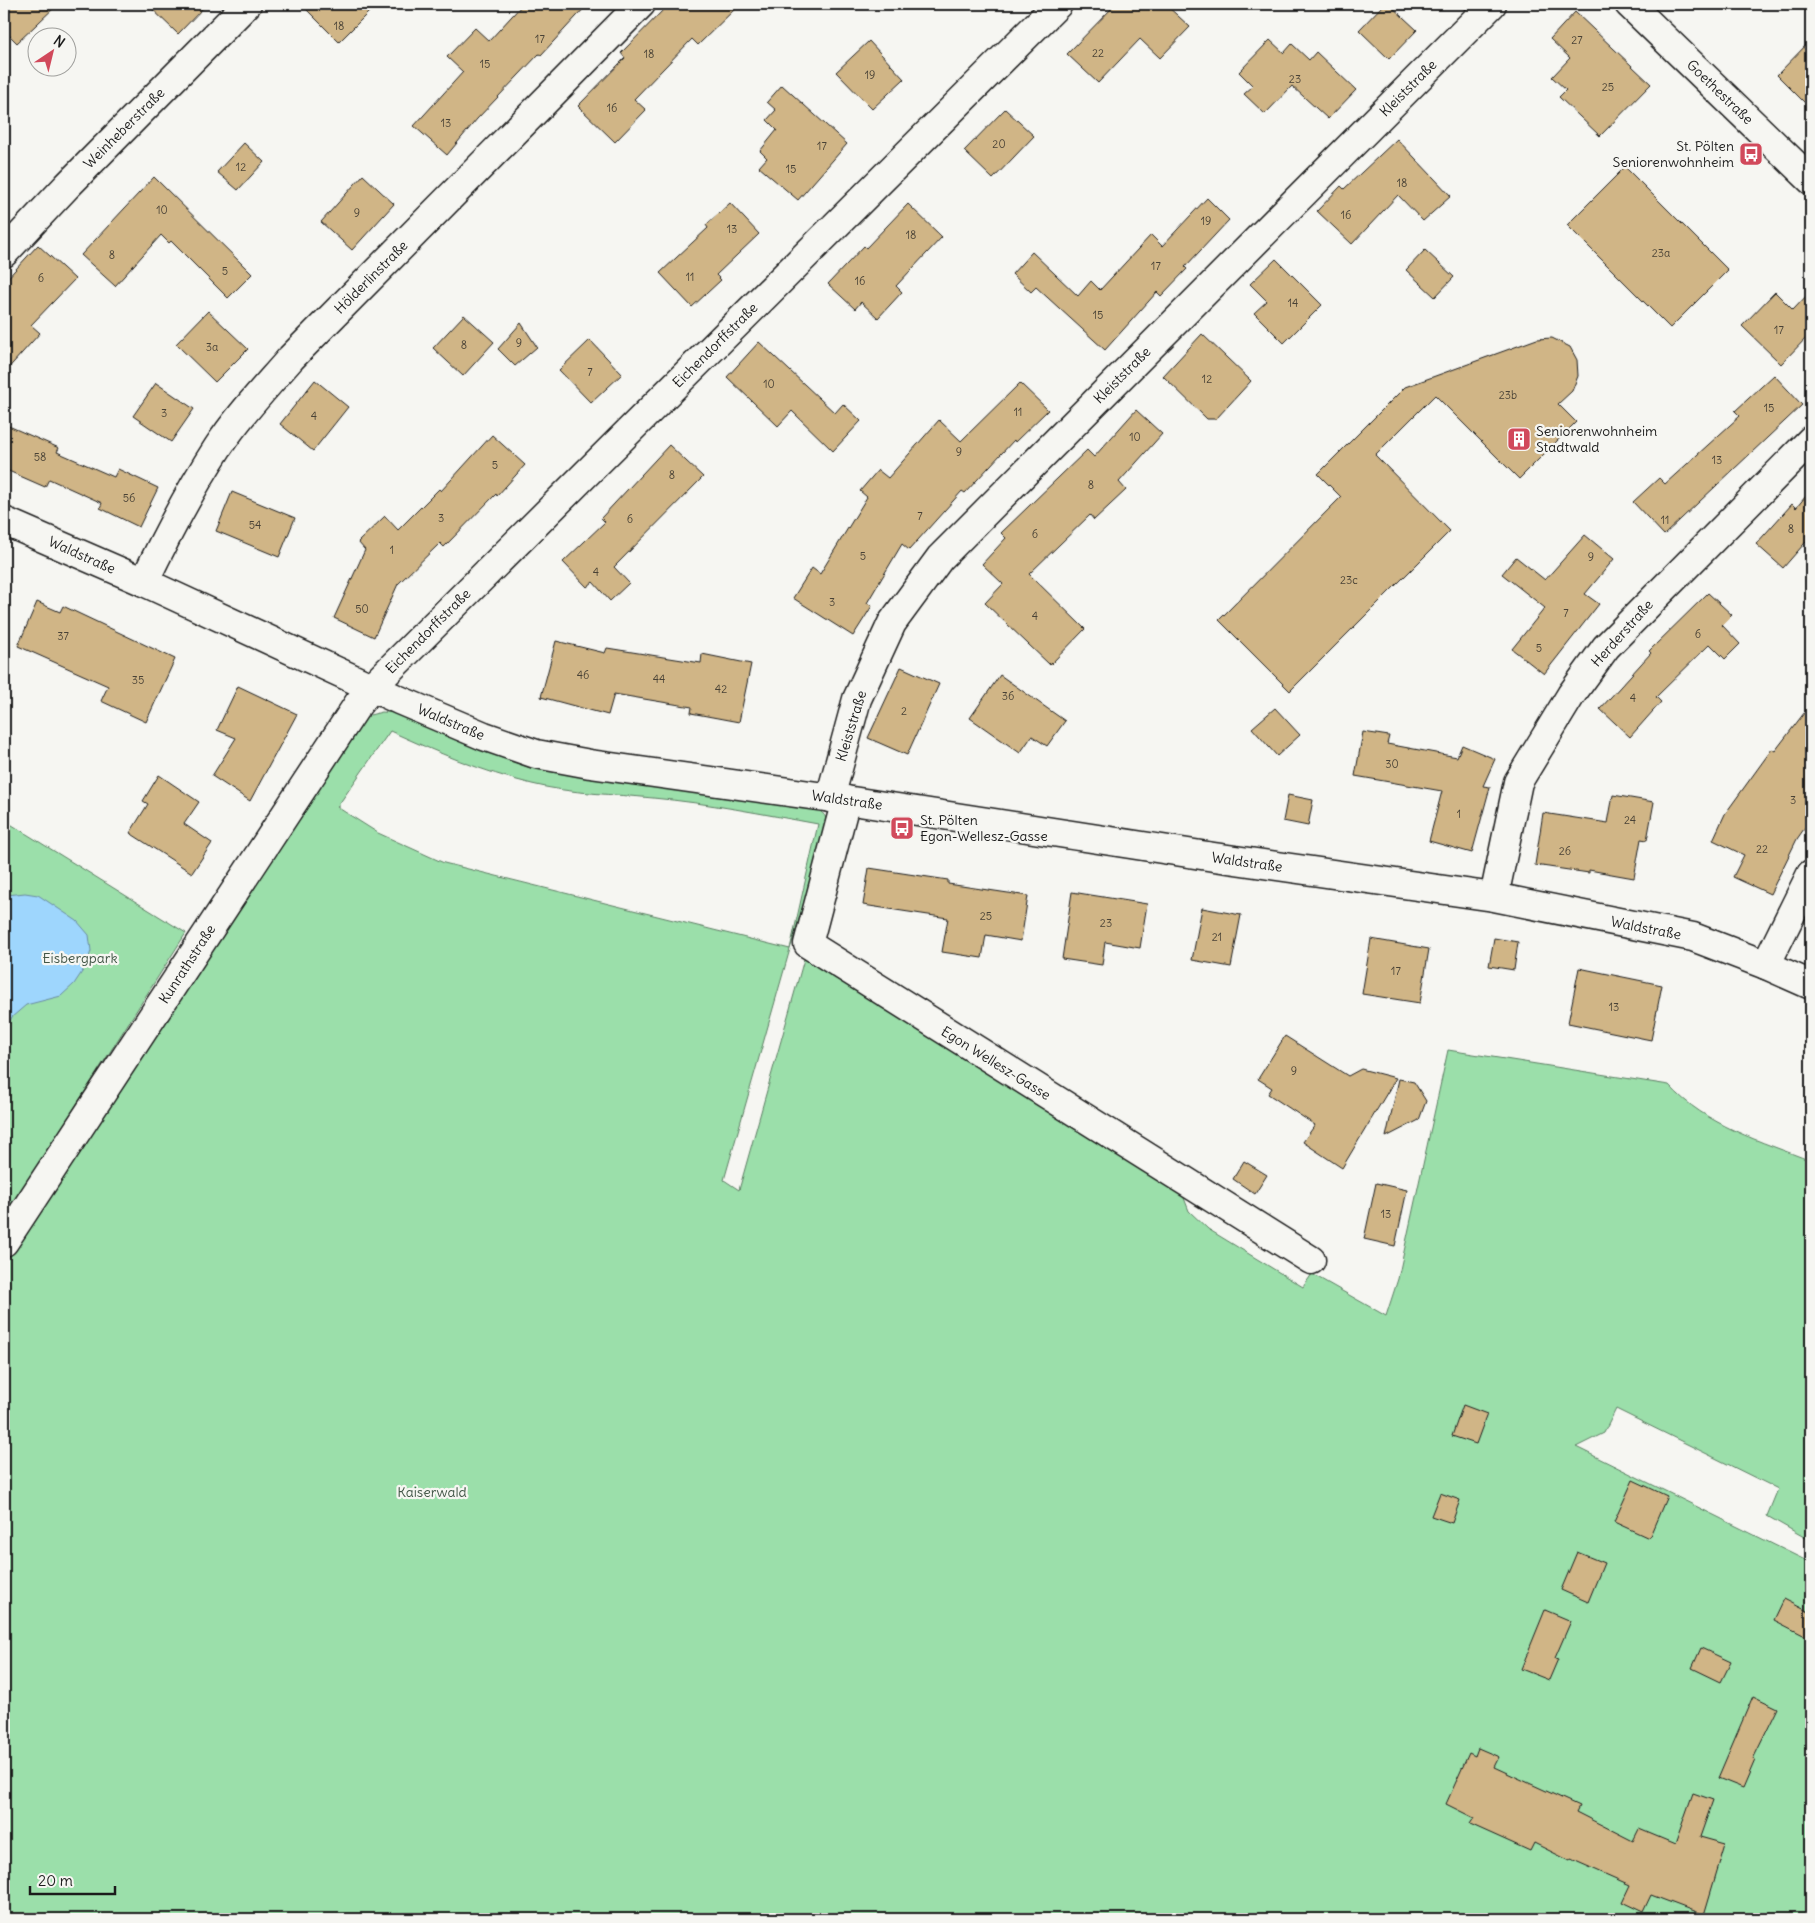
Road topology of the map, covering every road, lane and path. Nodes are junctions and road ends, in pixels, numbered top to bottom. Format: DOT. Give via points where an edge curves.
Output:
graph roads {
  1 [pos="247,4"];
  2 [pos="640,4"];
  3 [pos="1058,4"];
  4 [pos="1492,4"];
  5 [pos="1629,4"];
  6 [pos="1811,180"];
  7 [pos="4,253"];
  8 [pos="1811,440"];
  9 [pos="4,520"];
  10 [pos="144,582"];
  11 [pos="372,687"];
  12 [pos="838,799"];
  13 [pos="1811,874"];
  14 [pos="1494,897"];
  15 [pos="1766,965"];
  16 [pos="1811,986"];
  17 [pos="4,1242"];
  18 [pos="1311,1260"];
  1 -- 7 [label="street, Weinheberstraße"];
  2 -- 10 [label="street, Hölderlinstraße" via="291,358 252,402 218,446 189,494"];
  3 -- 11 [label="street, Eichendorffstraße"];
  4 -- 12 [label="street, Kleiststraße" via="940,558 892,623 857,699"];
  5 -- 6 [label="street, Goethestraße"];
  8 -- 14 [label="street, Herderstraße" via="1606,646 1571,694 1518,782"];
  9 -- 10 [label="street, Waldstraße"];
  10 -- 11 [label="street, Waldstraße"];
  11 -- 12 [label="street, Waldstraße" via="484,736 536,754"];
  11 -- 17 [label="street, Kunrathstraße"];
  12 -- 14 [label="street, Waldstraße"];
  12 -- 18 [label="street, Egon Wellesz-Gasse" via="808,944"];
  13 -- 15 [label="street"];
  14 -- 15 [label="street, Waldstraße" via="1693,937"];
  15 -- 16 [label="street, Waldstraße"];
}
